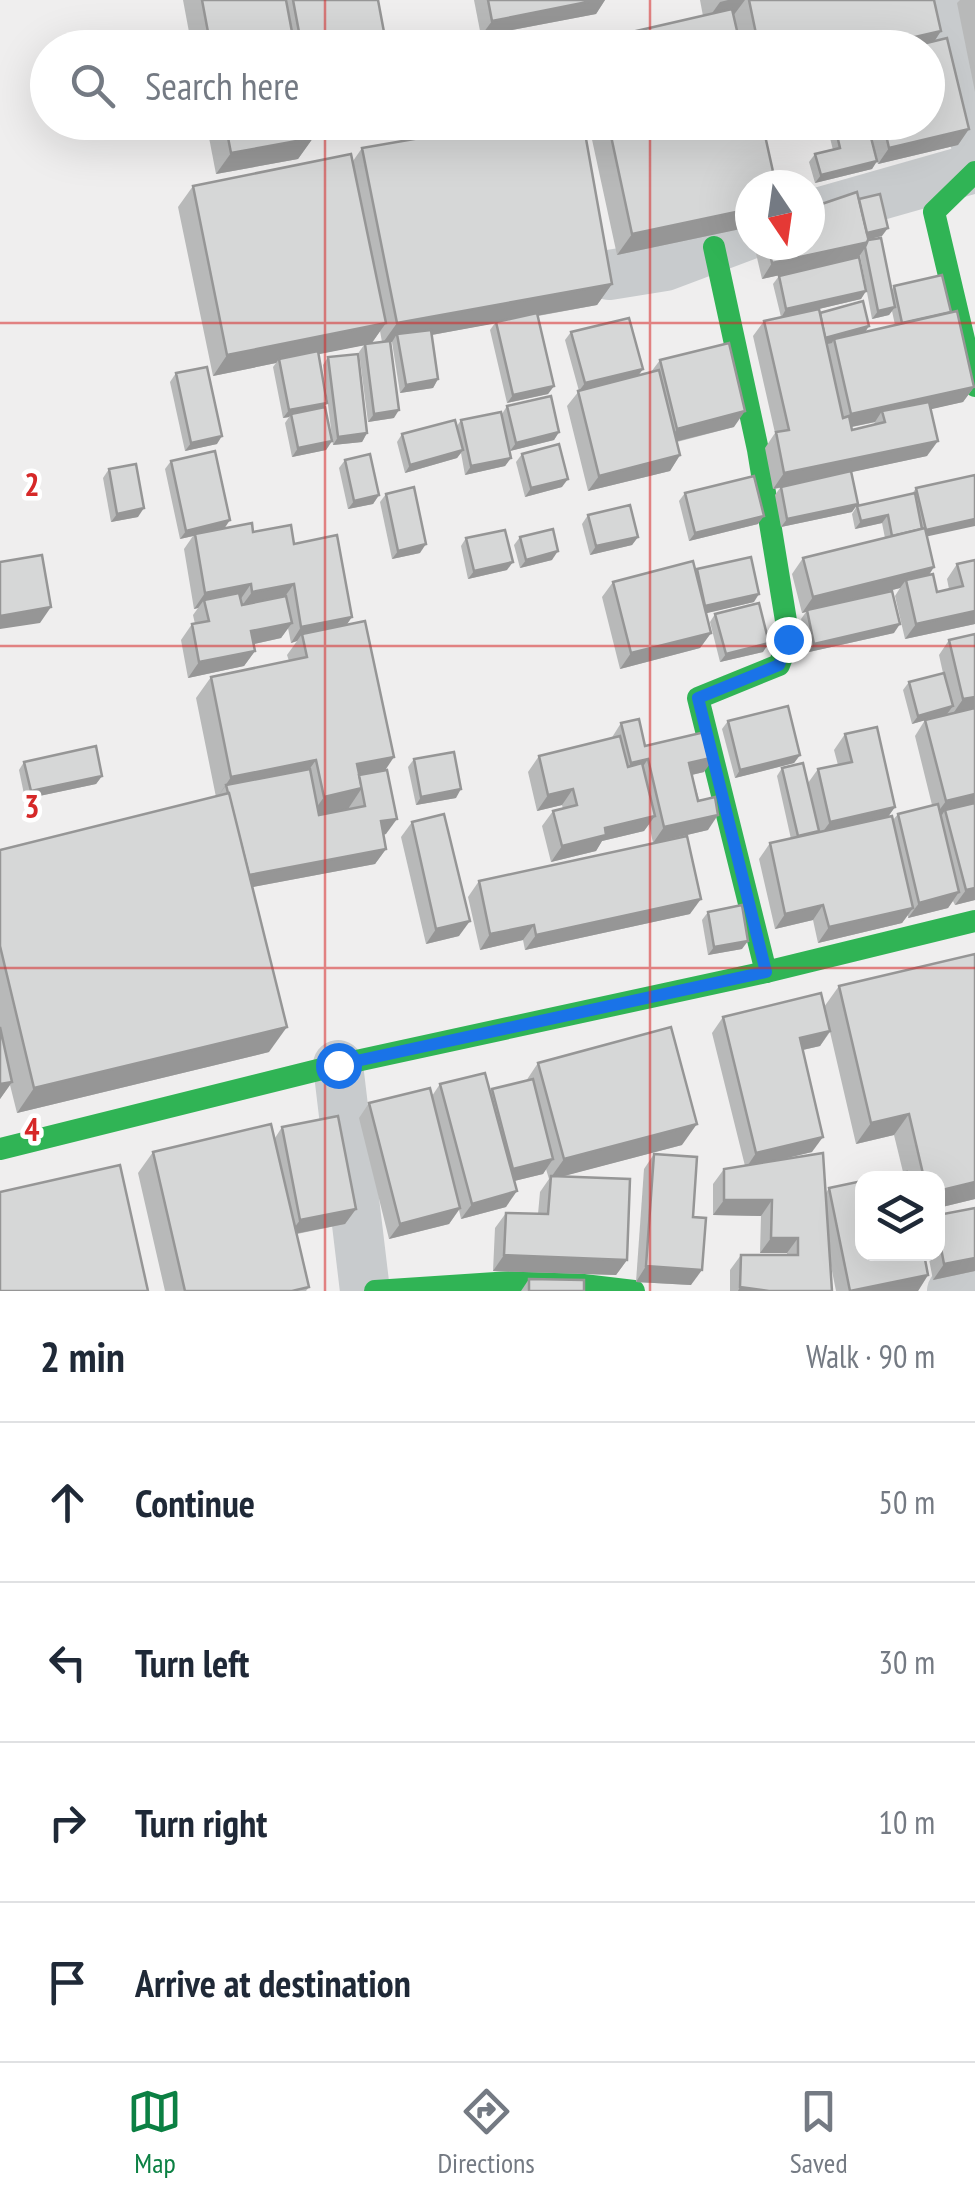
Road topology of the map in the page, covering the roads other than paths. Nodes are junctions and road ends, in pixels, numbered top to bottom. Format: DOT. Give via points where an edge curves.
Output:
graph roads {
  1 [pos="943,0"];
  2 [pos="975,142"];
  3 [pos="975,170"];
  4 [pos="825,211"];
  5 [pos="732,240"];
  6 [pos="609,275"];
  7 [pos="975,386"];
  8 [pos="975,921"];
  9 [pos="766,972"];
  10 [pos="338,1065"];
  11 [pos="0,1149"];
  12 [pos="975,1286"];
  13 [pos="366,1291"];
  14 [pos="375,1291"];
  15 [pos="634,1291"];
  16 [pos="952,1291"];
  1 -- 2 [label="street"];
  3 -- 4 [label="street"];
  3 -- 7 [label="street" via="934,212"];
  5 -- 6 [label="street" via="665,266"];
  5 -- 9 [label="street" via="788,639 779,665 698,698"];
  8 -- 9 [label="street"];
  9 -- 10 [label="street"];
  10 -- 11 [label="street"];
  10 -- 13 [label="street"];
  12 -- 16 [label="street"];
  14 -- 15 [label="street" via="542,1280"];
}
